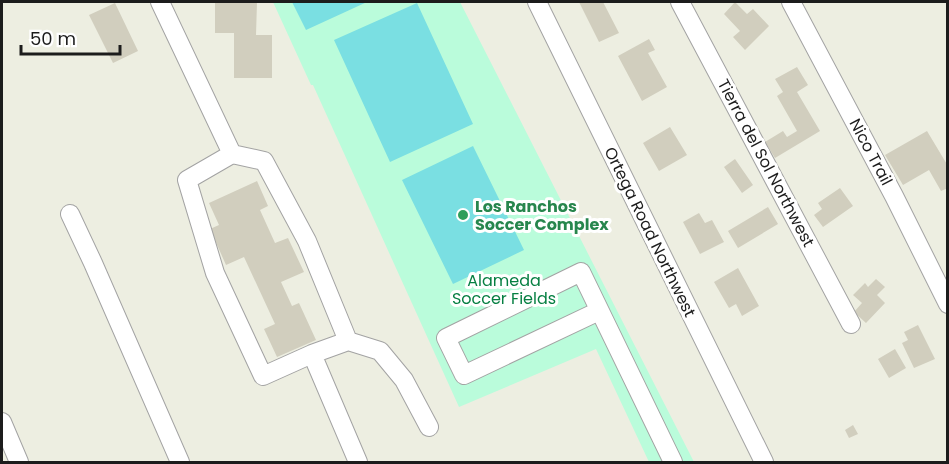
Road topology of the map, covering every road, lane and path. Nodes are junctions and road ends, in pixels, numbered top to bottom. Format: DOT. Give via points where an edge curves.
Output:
graph roads {
  1 [pos="159,2"];
  2 [pos="537,2"];
  3 [pos="680,2"];
  4 [pos="791,2"];
  5 [pos="232,154"];
  6 [pos="70,214"];
  7 [pos="948,304"];
  8 [pos="599,311"];
  9 [pos="851,324"];
  10 [pos="348,341"];
  11 [pos="312,354"];
  12 [pos="2,422"];
  13 [pos="429,427"];
  14 [pos="20,462"];
  15 [pos="180,462"];
  16 [pos="358,462"];
  17 [pos="673,462"];
  18 [pos="764,462"];
  1 -- 5 [label="street"];
  2 -- 18 [label="street, Ortega Road Northwest"];
  3 -- 9 [label="street, Tierra del Sol Northwest"];
  4 -- 7 [label="street, Nico Trail"];
  5 -- 10 [label="street" via="264,161 307,241"];
  5 -- 11 [label="street" via="187,180 215,273 263,376"];
  6 -- 15 [label="street"];
  8 -- 8 [label="street" via="581,272 446,338 464,375"];
  8 -- 17 [label="street"];
  10 -- 11 [label="street"];
  10 -- 13 [label="street" via="380,351 404,380"];
  11 -- 16 [label="street"];
  12 -- 14 [label="street"];
}
